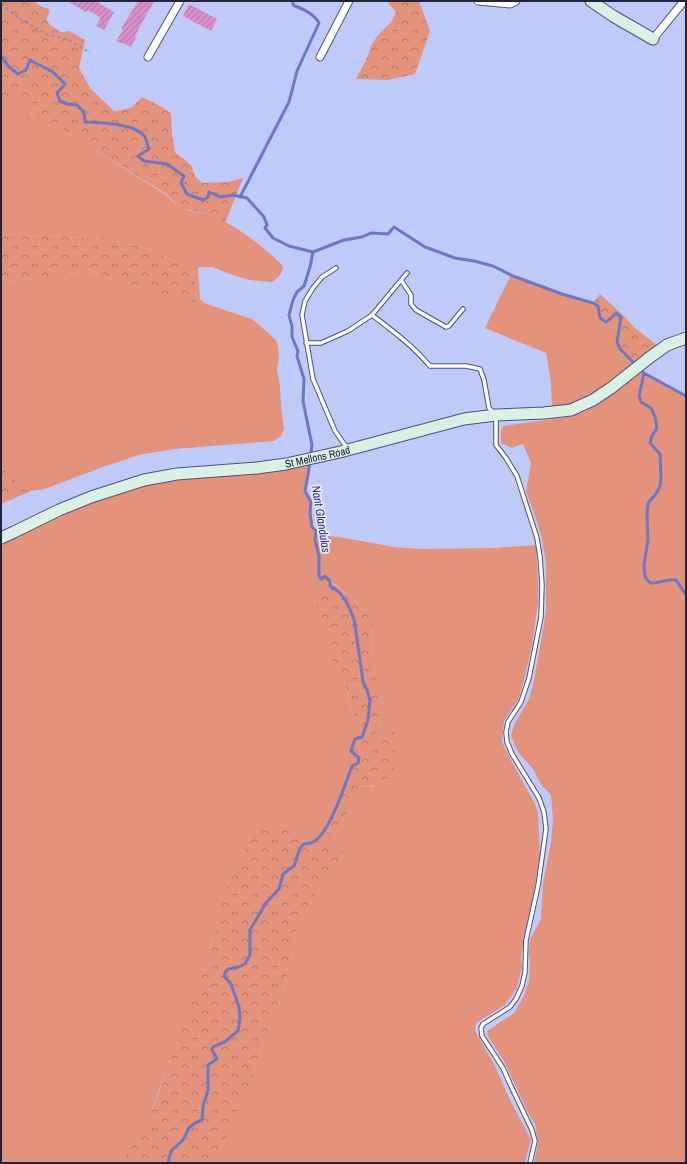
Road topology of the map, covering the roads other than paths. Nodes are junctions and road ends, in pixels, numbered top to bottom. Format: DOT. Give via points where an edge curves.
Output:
graph roads {
  1 [pos="180,1"];
  2 [pos="349,1"];
  3 [pos="478,1"];
  4 [pos="516,1"];
  5 [pos="591,1"];
  6 [pos="684,1"];
  7 [pos="653,39"];
  8 [pos="148,56"];
  9 [pos="320,57"];
  10 [pos="336,268"];
  11 [pos="407,273"];
  12 [pos="401,280"];
  13 [pos="462,309"];
  14 [pos="372,315"];
  15 [pos="686,338"];
  16 [pos="306,343"];
  17 [pos="496,415"];
  18 [pos="348,450"];
  19 [pos="1,538"];
  20 [pos="530,1163"];
  1 -- 8 [label="street"];
  2 -- 9 [label="street"];
  3 -- 4 [label="street" via="510,4"];
  5 -- 7 [label="main road"];
  6 -- 7 [label="street"];
  10 -- 16 [label="lane" via="322,277 305,302 302,315"];
  11 -- 12 [label="lane"];
  12 -- 13 [label="lane" via="411,295 411,304 416,310 446,327"];
  12 -- 14 [label="lane"];
  14 -- 16 [label="lane" via="348,331 321,344"];
  14 -- 17 [label="lane" via="403,339 430,366 466,366 480,369 489,408"];
  15 -- 17 [label="main road, St Mellons Road" via="666,345 611,388 571,410"];
  16 -- 18 [label="lane" via="313,379 335,431"];
  17 -- 18 [label="main road, St Mellons Road" via="464,419"];
  17 -- 20 [label="lane" via="496,446 517,476 537,538 542,585 540,617 529,678 521,702 508,722 507,742 539,798 546,829 538,886 526,940 522,986 510,1007 481,1028 482,1036 503,1068 532,1130 535,1141"];
  18 -- 19 [label="main road, St Mellons Road" via="286,464 177,474 144,480 58,510"];
}
